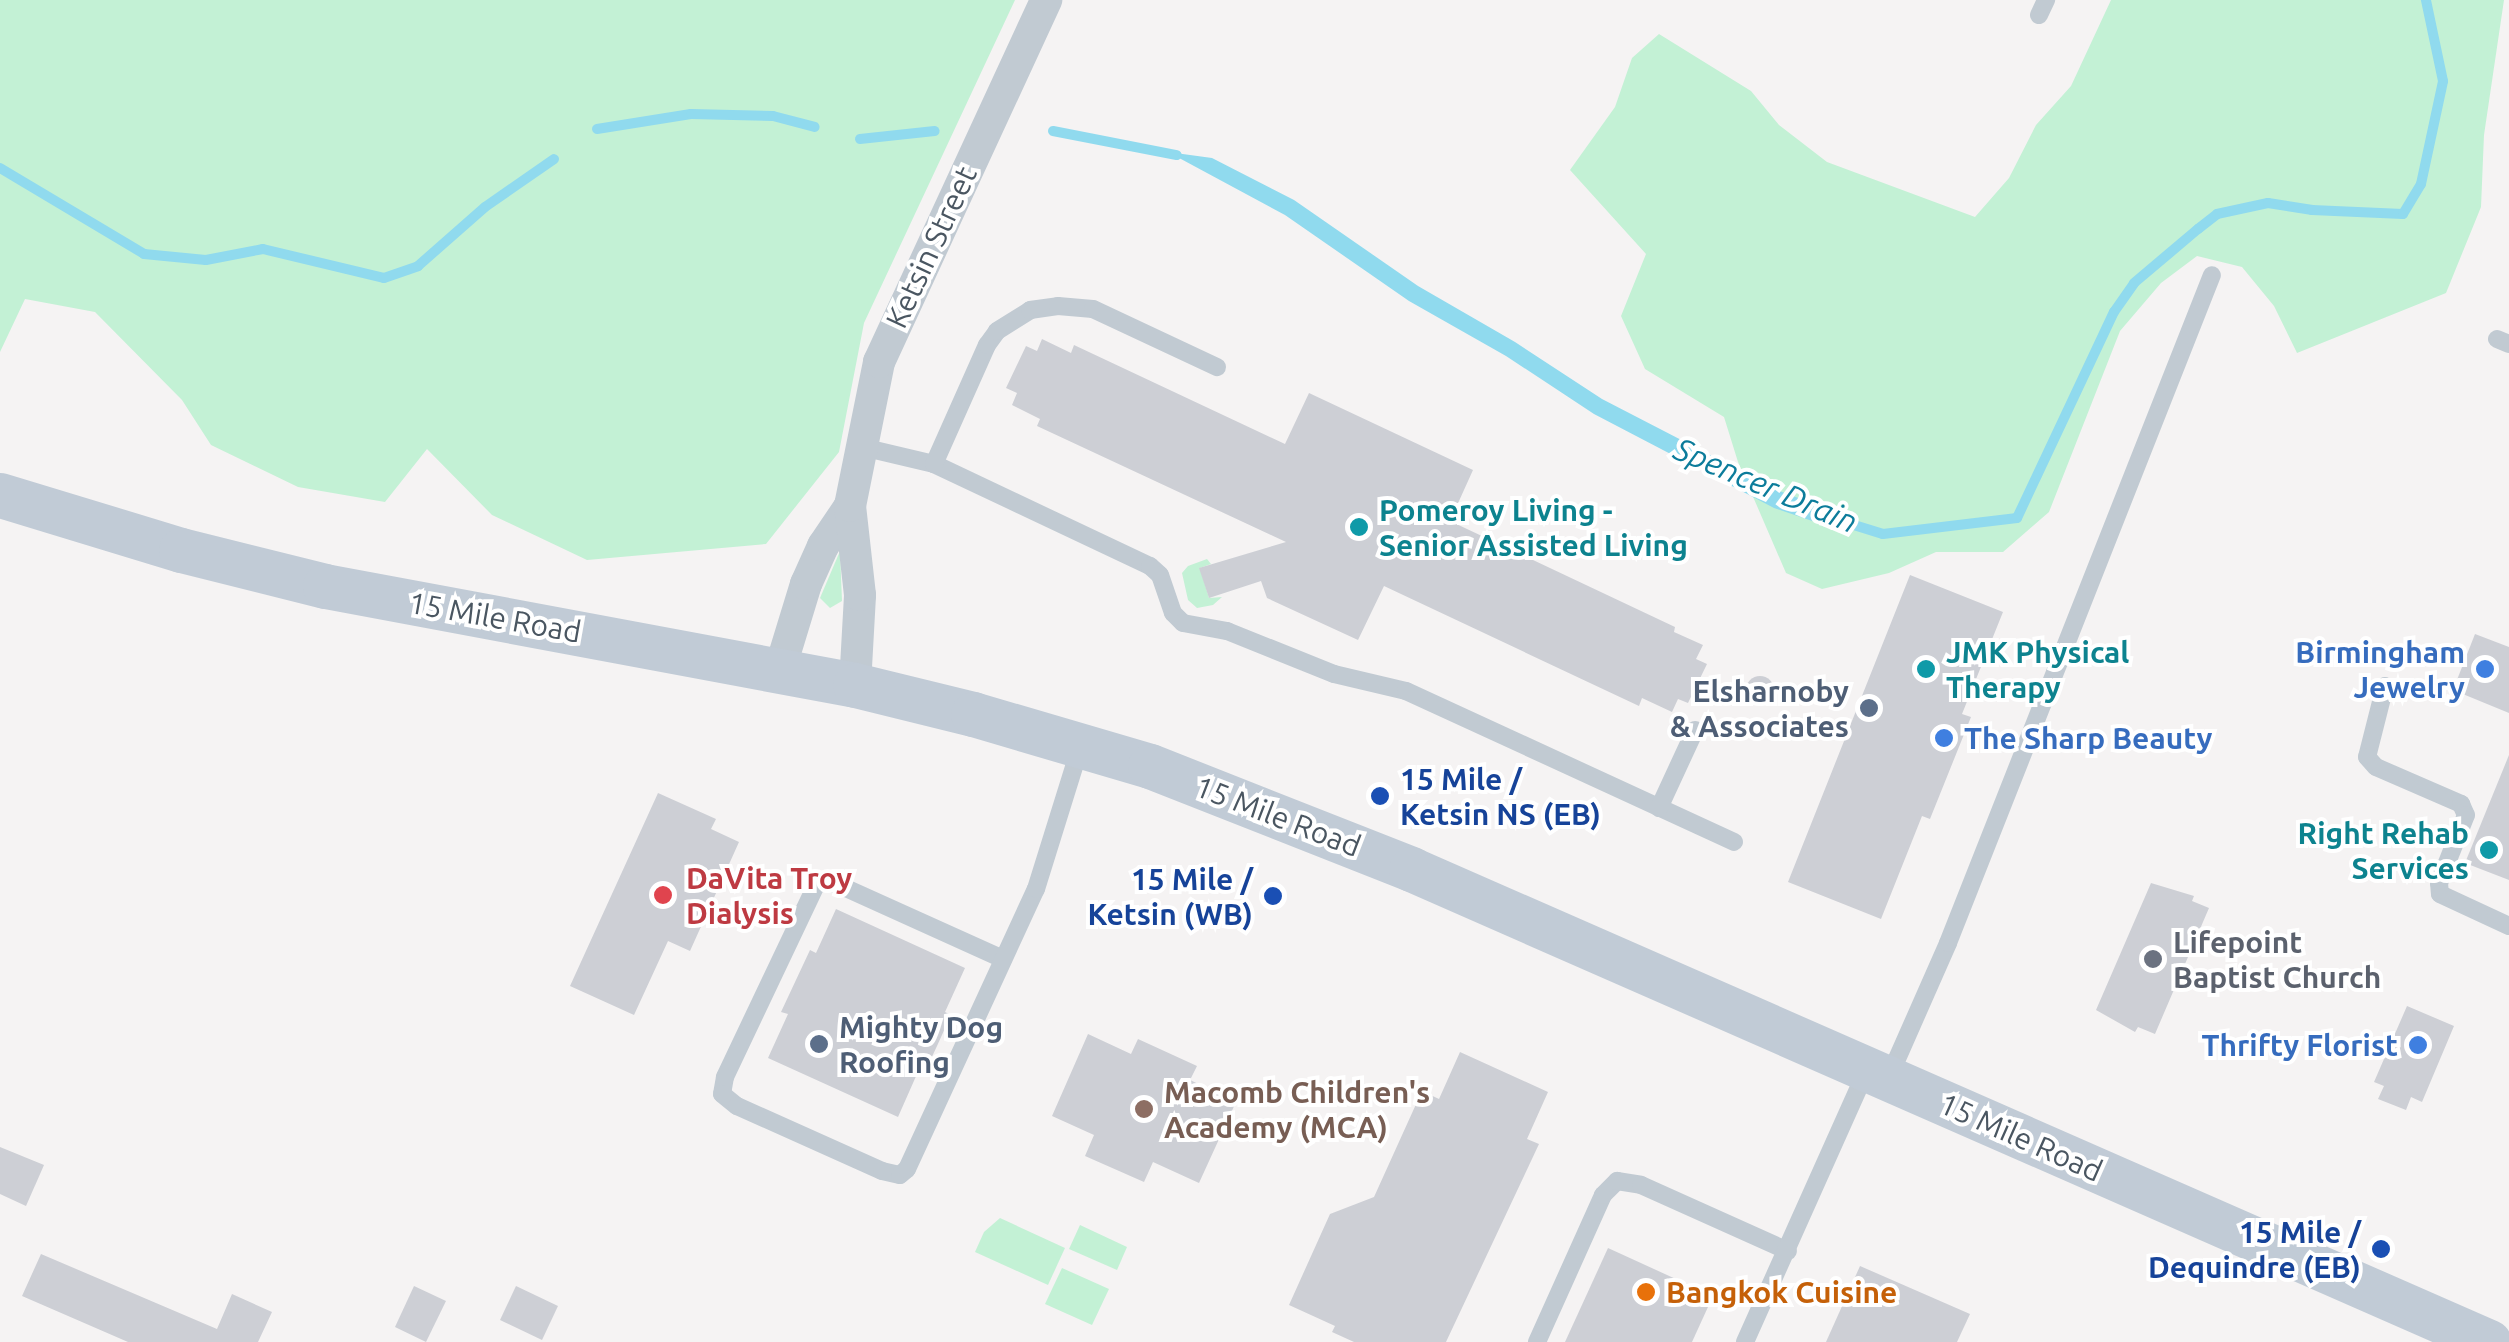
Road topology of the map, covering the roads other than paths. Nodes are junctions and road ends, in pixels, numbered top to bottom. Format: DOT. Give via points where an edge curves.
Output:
graph roads {
  1 [pos="1046,0"];
  2 [pos="2212,274"];
  3 [pos="1218,367"];
  4 [pos="862,447"];
  5 [pos="934,464"];
  6 [pos="0,496"];
  7 [pos="850,506"];
  8 [pos="780,669"];
  9 [pos="855,685"];
  10 [pos="2385,686"];
  11 [pos="1695,730"];
  12 [pos="1081,745"];
  13 [pos="1659,808"];
  14 [pos="1734,842"];
  15 [pos="2509,926"];
  16 [pos="1003,959"];
  17 [pos="1878,1074"];
  18 [pos="1788,1251"];
  19 [pos="1536,1342"];
  20 [pos="1746,1342"];
  21 [pos="2488,1342"];
  1 -- 4 [label="street, Ketsin Street" via="885,348"];
  2 -- 17 [label="lane" via="1948,943"];
  3 -- 5 [label="lane" via="1093,309 1030,310 987,345"];
  4 -- 5 [label="lane"];
  4 -- 7 [label="street, Ketsin Street"];
  5 -- 13 [label="lane" via="1154,569 1182,623 1227,630 1334,674 1406,691"];
  6 -- 8 [label="main road, 15 Mile Road" via="325,586"];
  7 -- 8 [label="street, Ketsin Street" via="806,584"];
  7 -- 9 [label="street, Ketsin Street" via="860,595"];
  8 -- 9 [label="main road, 15 Mile Road"];
  9 -- 12 [label="main road, 15 Mile Road"];
  10 -- 15 [label="lane" via="2366,757 2460,804 2466,815 2440,894"];
  11 -- 13 [label="lane"];
  12 -- 16 [label="lane" via="1036,889"];
  12 -- 17 [label="main road, 15 Mile Road" via="1295,820"];
  13 -- 14 [label="lane"];
  16 -- 16 [label="lane" via="912,1162 900,1174 722,1094 818,881"];
  17 -- 18 [label="lane"];
  17 -- 21 [label="main road, 15 Mile Road"];
  18 -- 19 [label="lane" via="1641,1185 1617,1181 1603,1194"];
  18 -- 20 [label="lane"];
}
